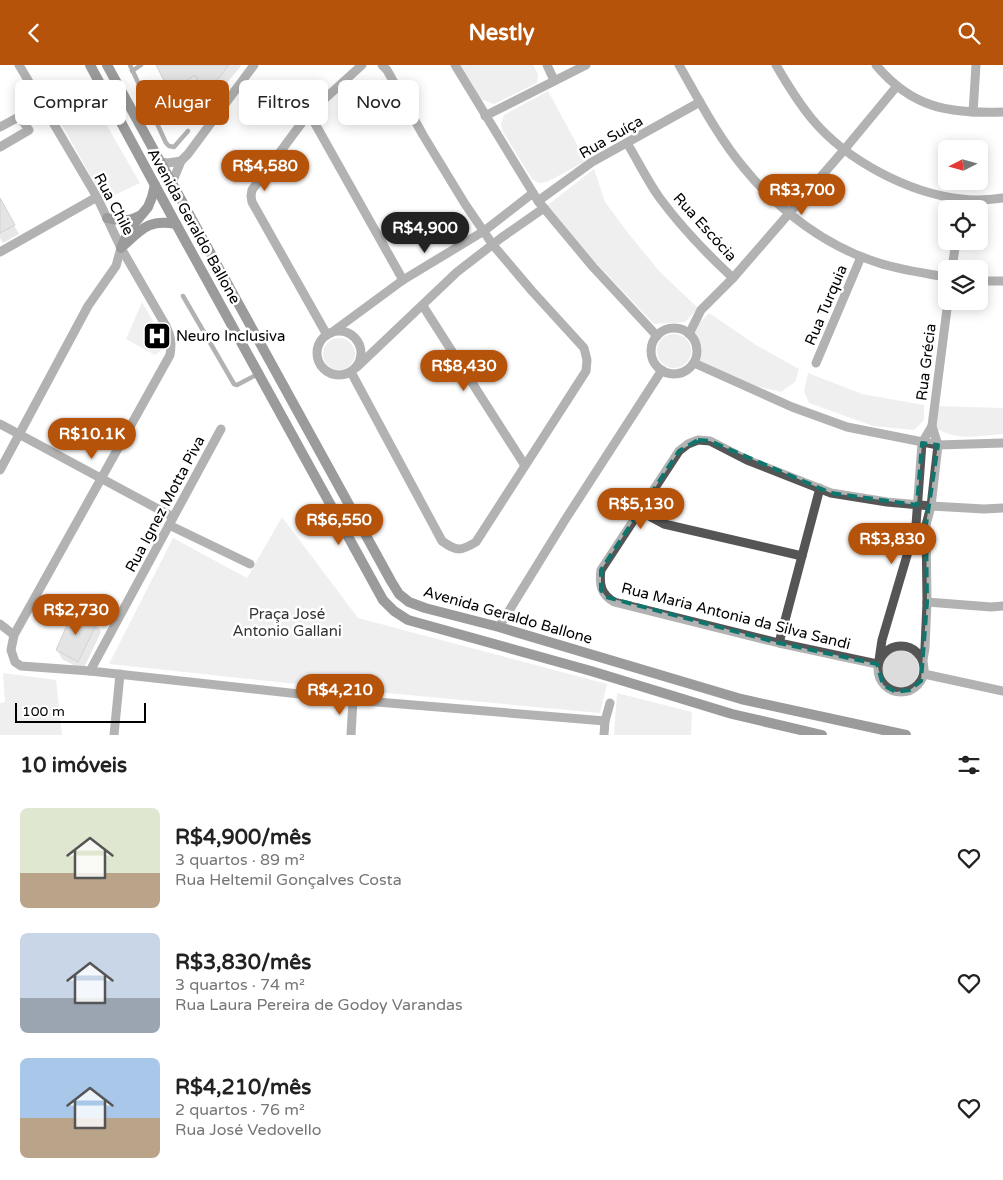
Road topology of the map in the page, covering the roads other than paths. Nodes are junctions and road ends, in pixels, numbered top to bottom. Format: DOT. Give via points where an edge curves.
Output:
graph roads {
  1 [pos="19,65"];
  2 [pos="26,65"];
  3 [pos="90,65"];
  4 [pos="107,65"];
  5 [pos="130,65"];
  6 [pos="141,65"];
  7 [pos="254,65"];
  8 [pos="362,65"];
  9 [pos="382,65"];
  10 [pos="455,65"];
  11 [pos="546,65"];
  12 [pos="586,65"];
  13 [pos="679,65"];
  14 [pos="776,65"];
  15 [pos="876,65"];
  16 [pos="976,65"];
  17 [pos="132,71"];
  18 [pos="28,79"];
  19 [pos="554,80"];
  20 [pos="897,87"];
  21 [pos="328,96"];
  22 [pos="700,101"];
  23 [pos="974,112"];
  24 [pos="1003,113"];
  25 [pos="485,116"];
  26 [pos="15,118"];
  27 [pos="25,125"];
  28 [pos="53,125"];
  29 [pos="300,125"];
  30 [pos="316,125"];
  31 [pos="0,127"];
  32 [pos="188,131"];
  33 [pos="627,143"];
  34 [pos="0,147"];
  35 [pos="844,150"];
  36 [pos="181,161"];
  37 [pos="160,162"];
  38 [pos="172,183"];
  39 [pos="154,185"];
  40 [pos="97,197"];
  41 [pos="535,197"];
  42 [pos="1003,198"];
  43 [pos="950,200"];
  44 [pos="988,200"];
  45 [pos="544,208"];
  46 [pos="144,213"];
  47 [pos="789,213"];
  48 [pos="107,218"];
  49 [pos="176,224"];
  50 [pos="484,231"];
  51 [pos="493,245"];
  52 [pos="121,248"];
  53 [pos="0,252"];
  54 [pos="861,257"];
  55 [pos="938,275"];
  56 [pos="733,278"];
  57 [pos="403,280"];
  58 [pos="988,281"];
  59 [pos="1003,281"];
  60 [pos="183,296"];
  61 [pos="423,306"];
  62 [pos="947,310"];
  63 [pos="329,334"];
  64 [pos="689,334"];
  65 [pos="657,336"];
  66 [pos="694,363"];
  67 [pos="816,363"];
  68 [pos="354,370"];
  69 [pos="662,370"];
  70 [pos="258,374"];
  71 [pos="0,424"];
  72 [pos="932,426"];
  73 [pos="221,429"];
  74 [pos="18,435"];
  75 [pos="922,443"];
  76 [pos="1003,443"];
  77 [pos="938,445"];
  78 [pos="524,464"];
  79 [pos="0,470"];
  80 [pos="102,479"];
  81 [pos="820,488"];
  82 [pos="917,505"];
  83 [pos="931,506"];
  84 [pos="1003,507"];
  85 [pos="640,511"];
  86 [pos="171,521"];
  87 [pos="802,556"];
  88 [pos="250,564"];
  89 [pos="927,602"];
  90 [pos="1003,606"];
  91 [pos="0,624"];
  92 [pos="499,627"];
  93 [pos="14,635"];
  94 [pos="779,643"];
  95 [pos="922,660"];
  96 [pos="878,662"];
  97 [pos="90,671"];
  98 [pos="120,674"];
  99 [pos="924,674"];
  100 [pos="1003,691"];
  101 [pos="353,700"];
  102 [pos="610,703"];
  103 [pos="605,721"];
  104 [pos="114,735"];
  105 [pos="351,735"];
  106 [pos="604,735"];
  107 [pos="822,735"];
  108 [pos="906,735"];
  1 -- 18 [label="street, Rua Chile"];
  2 -- 18 [label="street, Rua Chile"];
  3 -- 39 [label="street, Avenida Geraldo Ballone"];
  4 -- 37 [label="street, Avenida Geraldo Ballone"];
  5 -- 17 [label="lane"];
  6 -- 17 [label="lane"];
  7 -- 36 [label="street"];
  8 -- 21 [label="street"];
  9 -- 50 [label="street" via="465,205"];
  10 -- 25 [label="street"];
  11 -- 19 [label="street"];
  12 -- 19 [label="street"];
  13 -- 22 [label="street"];
  14 -- 35 [label="street" via="808,114"];
  15 -- 20 [label="street"];
  16 -- 23 [label="street"];
  17 -- 32 [label="lane" via="166,143 174,147"];
  19 -- 25 [label="street"];
  20 -- 23 [label="street" via="930,105 951,111"];
  20 -- 35 [label="street"];
  22 -- 33 [label="street, Rua Suíça"];
  22 -- 47 [label="street" via="743,168"];
  23 -- 24 [label="street"];
  25 -- 41 [label="street"];
  26 -- 31 [label="street"];
  27 -- 34 [label="street" via="29,130"];
  28 -- 40 [label="street, Rua Chile"];
  29 -- 63 [label="street" via="252,190 251,196"];
  30 -- 57 [label="street"];
  33 -- 41 [label="street, Rua Suíça"];
  33 -- 56 [label="street, Rua Escócia" via="658,195 681,225"];
  35 -- 43 [label="street" via="891,178"];
  35 -- 47 [label="street"];
  36 -- 37 [label="street"];
  36 -- 38 [label="street"];
  37 -- 38 [label="street, Avenida Geraldo Ballone"];
  38 -- 92 [label="street, Avenida Geraldo Ballone" via="399,594 425,608"];
  39 -- 46 [label="street"];
  39 -- 49 [label="street, Avenida Geraldo Ballone"];
  40 -- 48 [label="street, Rua Chile"];
  40 -- 53 [label="street"];
  41 -- 45 [label="street"];
  41 -- 50 [label="street, Rua Suíça"];
  42 -- 44 [label="street"];
  45 -- 51 [label="street"];
  45 -- 65 [label="street"];
  46 -- 48 [label="street" via="130,220"];
  46 -- 52 [label="street" via="129,230"];
  47 -- 54 [label="street" via="834,244"];
  47 -- 56 [label="street"];
  48 -- 52 [label="street, Rua Chile"];
  49 -- 52 [label="street" via="155,223 144,227"];
  49 -- 70 [label="street, Avenida Geraldo Ballone"];
  50 -- 51 [label="street"];
  50 -- 57 [label="street, Rua Suíça"];
  51 -- 61 [label="street" via="457,272"];
  51 -- 78 [label="street" via="584,347 587,360 586,371"];
  52 -- 74 [label="street" via="116,266 88,306"];
  52 -- 80 [label="street, Rua Chile" via="166,326 172,345 170,355"];
  54 -- 55 [label="street"];
  54 -- 67 [label="street, Rua Turquia"];
  56 -- 64 [label="street" via="701,310"];
  57 -- 63 [label="street, Rua Suíça"];
  58 -- 59 [label="street"];
  60 -- 70 [label="lane" via="234,385"];
  61 -- 68 [label="street"];
  61 -- 78 [label="street"];
  62 -- 72 [label="street, Rua Grécia"];
  63 -- 68 [label="street" via="345,332 357,340 362,353"];
  63 -- 68 [label="street" via="318,347 317,355 323,369 337,376"];
  64 -- 65 [label="street" via="676,328 662,331"];
  64 -- 66 [label="street" via="696,346"];
  65 -- 69 [label="street" via="653,343 653,358"];
  66 -- 69 [label="street" via="679,373"];
  66 -- 75 [label="street" via="792,407 847,427"];
  68 -- 78 [label="street" via="442,541 452,549 465,549 476,542"];
  69 -- 92 [label="street"];
  70 -- 107 [label="street, Avenida Geraldo Ballone" via="383,600 408,620 732,714"];
  71 -- 74 [label="street"];
  72 -- 75 [label="street, Rua Grécia"];
  72 -- 77 [label="street, Rua Grécia"];
  73 -- 86 [label="street, Rua Ignez Motta Piva"];
  74 -- 79 [label="street"];
  74 -- 80 [label="street"];
  75 -- 77 [label="street"];
  75 -- 82 [label="street"];
  76 -- 77 [label="street"];
  77 -- 83 [label="street"];
  80 -- 86 [label="street"];
  80 -- 93 [label="street"];
  81 -- 82 [label="street, Rua Maria Antonia da Silva Sandi" via="832,493"];
  81 -- 85 [label="street, Rua Maria Antonia da Silva Sandi" via="748,460 710,441 698,440 680,451"];
  81 -- 87 [label="street"];
  82 -- 83 [label="street, Rua Maria Antonia da Silva Sandi"];
  82 -- 96 [label="street" via="916,525"];
  83 -- 84 [label="street, Rua Maria Antonia da Silva Sandi"];
  83 -- 89 [label="street" via="926,525"];
  85 -- 87 [label="street" via="664,524"];
  85 -- 94 [label="street, Rua Maria Antonia da Silva Sandi" via="601,570 601,590 606,597 614,602"];
  86 -- 88 [label="street"];
  86 -- 97 [label="street, Rua Ignez Motta Piva"];
  87 -- 94 [label="street"];
  89 -- 90 [label="street"];
  89 -- 95 [label="street"];
  91 -- 93 [label="street"];
  92 -- 108 [label="street, Avenida Geraldo Ballone" via="741,699"];
  93 -- 97 [label="street" via="12,657 21,666"];
  94 -- 96 [label="street, Rua Maria Antonia da Silva Sandi"];
  95 -- 96 [label="street" via="918,652 901,645 884,652"];
  95 -- 99 [label="street"];
  96 -- 99 [label="street" via="877,672 883,685 896,692 910,691"];
  97 -- 98 [label="street"];
  98 -- 101 [label="street"];
  98 -- 104 [label="street"];
  99 -- 100 [label="street"];
  101 -- 103 [label="street"];
  101 -- 105 [label="street"];
  102 -- 103 [label="street"];
  103 -- 106 [label="street"];
}
